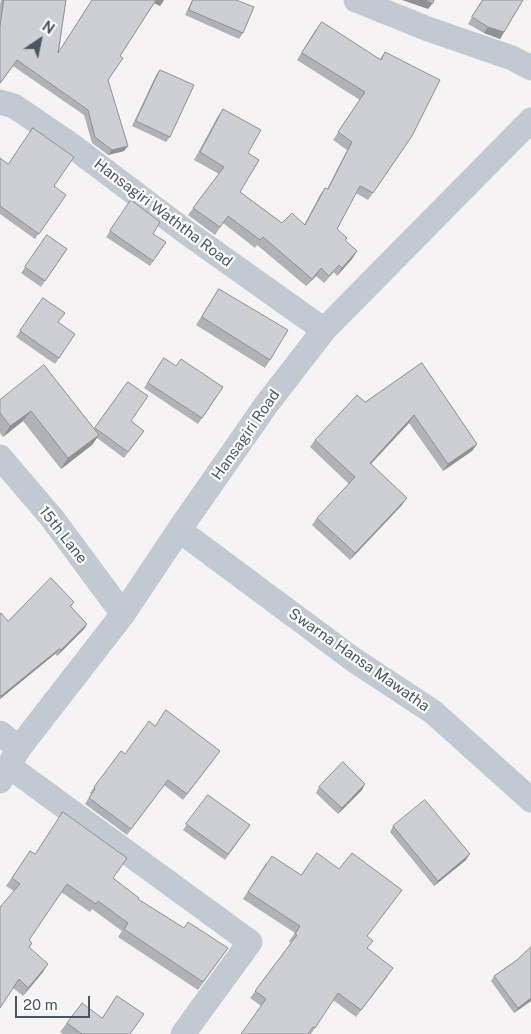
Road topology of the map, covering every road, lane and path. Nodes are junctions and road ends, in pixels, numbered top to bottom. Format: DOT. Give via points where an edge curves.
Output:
graph roads {
  1 [pos="356,0"];
  2 [pos="531,68"];
  3 [pos="0,102"];
  4 [pos="531,120"];
  5 [pos="324,330"];
  6 [pos="0,457"];
  7 [pos="179,530"];
  8 [pos="124,614"];
  9 [pos="7,757"];
  10 [pos="531,800"];
  11 [pos="183,1034"];
  1 -- 2 [label="street"];
  3 -- 5 [label="street, Hansagiri Waththa Road" via="14,106 67,142"];
  4 -- 5 [label="street, Hansagiri Road"];
  5 -- 7 [label="street, Hansagiri Road" via="266,405"];
  6 -- 8 [label="street, 15th Lane" via="52,518"];
  7 -- 8 [label="street, Hansagiri Road"];
  7 -- 10 [label="street, Swarna Hansa Mawatha" via="354,660 433,712"];
  8 -- 9 [label="street, Hansagiri Road"];
  9 -- 11 [label="street" via="250,942"];
}
